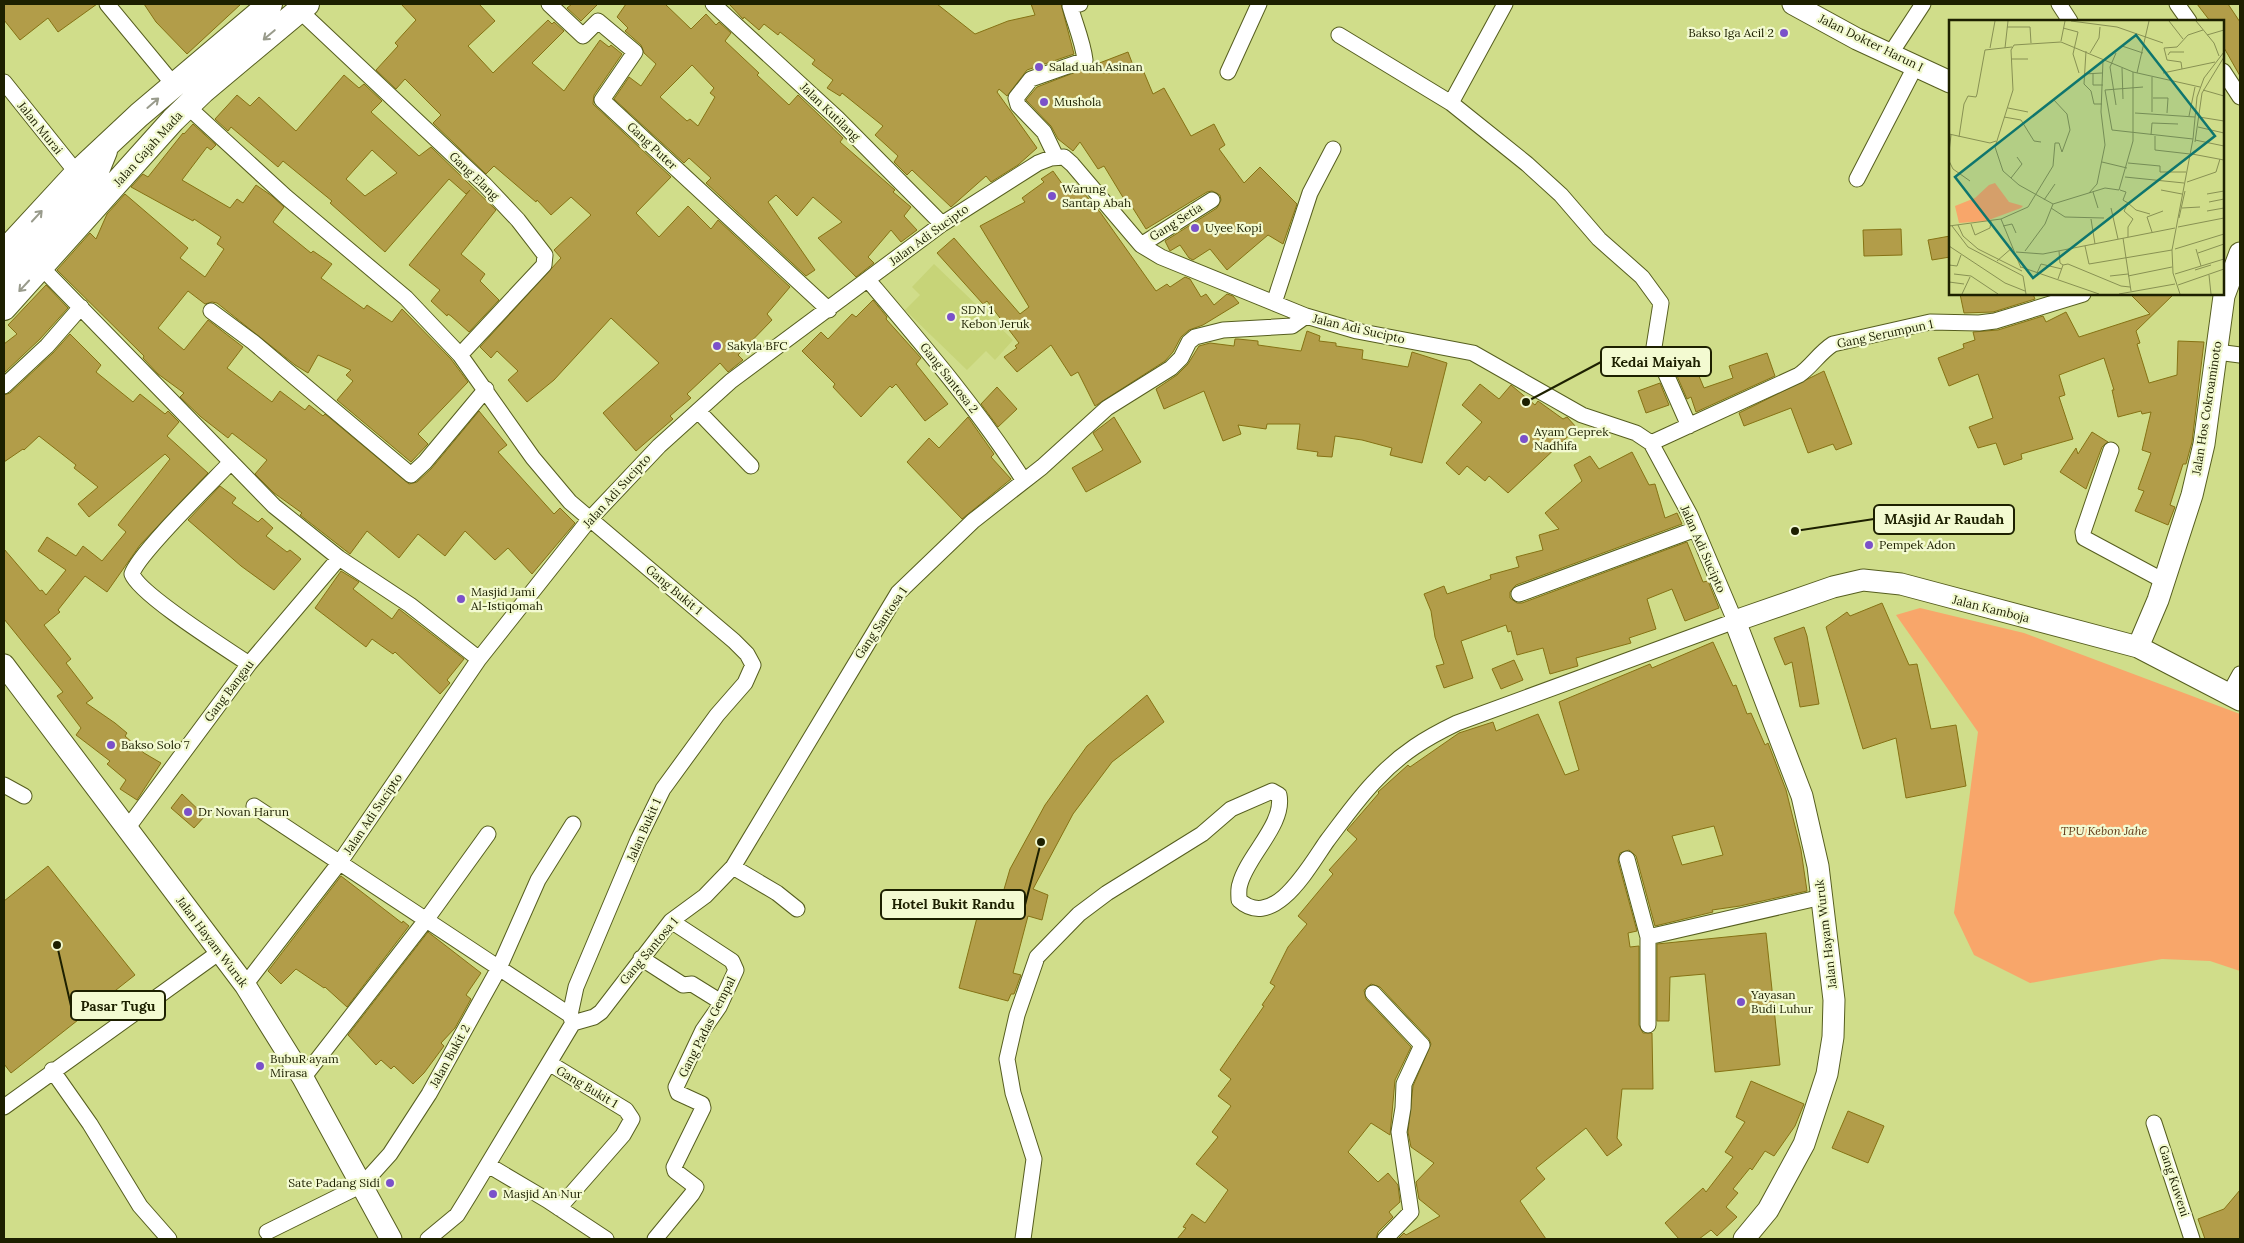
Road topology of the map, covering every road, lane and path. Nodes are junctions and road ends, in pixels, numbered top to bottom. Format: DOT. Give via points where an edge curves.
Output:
graph roads {
  1 [pos="107,4"];
  2 [pos="270,4"];
  3 [pos="549,4"];
  4 [pos="713,4"];
  5 [pos="1073,4"];
  6 [pos="1259,4"];
  7 [pos="1505,4"];
  8 [pos="1793,4"];
  9 [pos="1923,4"];
  10 [pos="2059,4"];
  11 [pos="2177,4"];
  12 [pos="303,7"];
  13 [pos="2069,20"];
  14 [pos="2186,20"];
  15 [pos="1339,35"];
  16 [pos="1891,53"];
  17 [pos="1916,64"];
  18 [pos="1228,72"];
  19 [pos="2224,73"];
  20 [pos="1949,81"];
  21 [pos="4,82"];
  22 [pos="174,85"];
  23 [pos="2240,97"];
  24 [pos="1451,103"];
  25 [pos="188,106"];
  26 [pos="1333,150"];
  27 [pos="1056,157"];
  28 [pos="129,169"];
  29 [pos="1856,179"];
  30 [pos="84,183"];
  31 [pos="1212,200"];
  32 [pos="942,224"];
  33 [pos="6,244"];
  34 [pos="1141,245"];
  35 [pos="2240,253"];
  36 [pos="42,268"];
  37 [pos="4,280"];
  38 [pos="868,280"];
  39 [pos="2224,290"];
  40 [pos="2080,295"];
  41 [pos="2222,295"];
  42 [pos="1274,303"];
  43 [pos="81,307"];
  44 [pos="4,308"];
  45 [pos="211,310"];
  46 [pos="828,310"];
  47 [pos="1306,316"];
  48 [pos="2217,352"];
  49 [pos="460,355"];
  50 [pos="2240,355"];
  51 [pos="4,386"];
  52 [pos="486,389"];
  53 [pos="698,411"];
  54 [pos="1689,426"];
  55 [pos="1651,443"];
  56 [pos="2111,450"];
  57 [pos="230,462"];
  58 [pos="751,466"];
  59 [pos="1024,481"];
  60 [pos="589,520"];
  61 [pos="1696,530"];
  62 [pos="340,558"];
  63 [pos="2164,581"];
  64 [pos="1519,594"];
  65 [pos="1734,621"];
  66 [pos="2138,647"];
  67 [pos="479,659"];
  68 [pos="4,664"];
  69 [pos="249,664"];
  70 [pos="753,665"];
  71 [pos="2240,674"];
  72 [pos="2234,697"];
  73 [pos="4,785"];
  74 [pos="24,796"];
  75 [pos="254,806"];
  76 [pos="573,824"];
  77 [pos="126,830"];
  78 [pos="488,834"];
  79 [pos="1627,859"];
  80 [pos="340,862"];
  81 [pos="733,867"];
  82 [pos="1822,898"];
  83 [pos="797,909"];
  84 [pos="426,920"];
  85 [pos="671,921"];
  86 [pos="1648,937"];
  87 [pos="221,951"];
  88 [pos="641,958"];
  89 [pos="499,968"];
  90 [pos="245,985"];
  91 [pos="1373,993"];
  92 [pos="721,1002"];
  93 [pos="571,1019"];
  94 [pos="1648,1025"];
  95 [pos="549,1063"];
  96 [pos="52,1070"];
  97 [pos="303,1078"];
  98 [pos="4,1107"];
  99 [pos="2154,1123"];
  100 [pos="488,1165"];
  101 [pos="362,1185"];
  102 [pos="559,1208"];
  103 [pos="267,1232"];
  104 [pos="1751,1236"];
  105 [pos="169,1239"];
  106 [pos="391,1239"];
  107 [pos="428,1239"];
  108 [pos="606,1239"];
  109 [pos="655,1239"];
  110 [pos="1023,1239"];
  111 [pos="1385,1239"];
  112 [pos="2192,1239"];
  1 -- 22 [label="street"];
  2 -- 22 [label="main road, Jalan Gajah Mada"];
  3 -- 46 [label="street, Gang Puter" via="583,36 598,22 635,52 602,100"];
  4 -- 32 [label="street, Jalan Kutilang" via="837,118"];
  5 -- 27 [label="street" via="1085,60 1031,79 1016,98 1018,105 1044,132"];
  6 -- 18 [label="street"];
  7 -- 24 [label="street"];
  8 -- 16 [label="street, Jalan Dokter Harun I" via="1857,39"];
  9 -- 16 [label="street"];
  10 -- 13 [label="street"];
  11 -- 14 [label="street"];
  12 -- 25 [label="main road, Jalan Gajah Mada, one-way"];
  12 -- 49 [label="street, Gang Elang" via="485,185 545,255 544,265"];
  15 -- 24 [label="street"];
  16 -- 17 [label="street, Jalan Dokter Harun I"];
  17 -- 20 [label="street, Jalan Dokter Harun I"];
  17 -- 29 [label="street"];
  19 -- 23 [label="street"];
  21 -- 30 [label="street, Jalan Murai"];
  30 -- 22 [label="main road, Jalan Gajah Mada, one-way" via="106,146"];
  24 -- 54 [label="street" via="1561,195 1599,239 1647,284 1661,303 1654,347"];
  25 -- 28 [label="main road, Jalan Gajah Mada"];
  25 -- 49 [label="street, Gang Bukit 1" via="286,197 406,298"];
  26 -- 42 [label="street" via="1310,193"];
  27 -- 32 [label="street, Jalan Adi Sucipto" via="1038,163"];
  27 -- 34 [label="street, Jalan Adi Sucipto" via="1064,157 1082,172"];
  28 -- 30 [label="main road"];
  28 -- 36 [label="main road, Jalan Gajah Mada"];
  33 -- 30 [label="main road, Jalan Gajah Mada, one-way"];
  30 -- 37 [label="main road"];
  31 -- 34 [label="street, Gang Setia"];
  32 -- 38 [label="street, Jalan Adi Sucipto"];
  34 -- 42 [label="street, Jalan Adi Sucipto" via="1161,257"];
  35 -- 39 [label="street, Jalan Hos Cokroaminoto"];
  36 -- 43 [label="street"];
  36 -- 44 [label="main road, Jalan Gajah Mada, one-way"];
  38 -- 46 [label="street, Jalan Adi Sucipto"];
  38 -- 59 [label="street, Gang Santosa 2" via="952,379"];
  40 -- 54 [label="street, Gang Serumpun 1" via="1995,321 1930,322 1833,344 1799,375"];
  41 -- 48 [label="street, Jalan Hos Cokroaminoto"];
  42 -- 47 [label="street, Jalan Adi Sucipto"];
  43 -- 51 [label="street" via="47,346"];
  43 -- 57 [label="street"];
  45 -- 52 [label="street" via="410,475"];
  46 -- 53 [label="street, Jalan Adi Sucipto" via="731,381"];
  47 -- 55 [label="street, Jalan Adi Sucipto" via="1357,331 1474,353 1582,415 1636,433"];
  47 -- 59 [label="street, Gang Santosa 1" via="1292,326 1223,330 1195,337 1171,368 1107,408"];
  48 -- 50 [label="street"];
  48 -- 63 [label="street, Jalan Hos Cokroaminoto" via="2204,444 2192,495"];
  49 -- 52 [label="street, Gang Bukit 1"];
  52 -- 60 [label="street, Gang Bukit 1" via="533,458"];
  53 -- 58 [label="street"];
  53 -- 60 [label="street, Jalan Adi Sucipto" via="658,446"];
  54 -- 55 [label="street, Gang Serumpun 1"];
  55 -- 61 [label="street, Jalan Adi Sucipto"];
  56 -- 63 [label="street" via="2082,532 2084,538"];
  57 -- 62 [label="street" via="274,506"];
  57 -- 69 [label="street" via="151,547 132,574 138,584 167,607"];
  59 -- 81 [label="street, Gang Santosa 1" via="973,521 898,593"];
  60 -- 67 [label="street, Jalan Adi Sucipto"];
  60 -- 70 [label="street, Gang Bukit 1" via="734,641"];
  61 -- 64 [label="street"];
  61 -- 65 [label="street, Jalan Adi Sucipto"];
  62 -- 67 [label="street" via="410,605"];
  62 -- 69 [label="street, Gang Bangau"];
  63 -- 66 [label="street, Jalan Hos Cokroaminoto"];
  65 -- 66 [label="street, Jalan Kamboja" via="1833,587 1872,581 1900,584"];
  65 -- 82 [label="street, Jalan Hayam Wuruk" via="1802,796"];
  65 -- 110 [label="street" via="1457,723 1420,742 1376,780 1327,841 1296,887 1269,907 1247,907 1240,900 1239,884 1281,804 1279,795 1272,790 1231,809 1202,834 1107,893 1080,914 1037,957 1006,1058 1013,1093 1034,1158"];
  66 -- 72 [label="street, Jalan Kamboja"];
  67 -- 80 [label="street, Jalan Adi Sucipto"];
  68 -- 77 [label="street, Jalan Hayam Wuruk"];
  69 -- 77 [label="street, Gang Bangau"];
  70 -- 93 [label="street, Jalan Bukit 1" via="745,683 663,788 576,987"];
  71 -- 72 [label="street"];
  73 -- 74 [label="street"];
  75 -- 80 [label="street"];
  76 -- 89 [label="street, Jalan Bukit 2" via="538,880"];
  77 -- 87 [label="street, Jalan Hayam Wuruk"];
  78 -- 84 [label="street"];
  79 -- 86 [label="street"];
  80 -- 84 [label="street"];
  80 -- 90 [label="street, Jalan Adi Sucipto"];
  81 -- 83 [label="street"];
  81 -- 85 [label="street, Gang Santosa 1" via="705,896"];
  82 -- 86 [label="street"];
  82 -- 104 [label="street, Jalan Hayam Wuruk" via="1834,1000 1827,1074 1804,1144"];
  84 -- 89 [label="street"];
  84 -- 97 [label="street"];
  85 -- 88 [label="street, Gang Santosa 1"];
  85 -- 92 [label="street, Gang Padas Gempal" via="736,965 734,977"];
  86 -- 94 [label="street"];
  87 -- 90 [label="street, Jalan Hayam Wuruk"];
  87 -- 96 [label="street"];
  88 -- 92 [label="street" via="683,985 692,984"];
  88 -- 93 [label="street, Gang Santosa 1" via="601,1012 594,1017"];
  89 -- 93 [label="street"];
  89 -- 101 [label="street, Jalan Bukit 2" via="429,1094 390,1154"];
  90 -- 97 [label="street, Jalan Hayam Wuruk"];
  91 -- 111 [label="street" via="1422,1045 1404,1084 1399,1132 1411,1212"];
  92 -- 109 [label="street, Gang Padas Gempal" via="703,1030 676,1087 678,1093 702,1104 703,1108 674,1167 696,1187"];
  93 -- 95 [label="street, Jalan Bukit 1"];
  95 -- 100 [label="street, Jalan Bukit 1"];
  95 -- 102 [label="street, Gang Bukit 1" via="626,1110 632,1119 623,1135"];
  96 -- 98 [label="street"];
  96 -- 105 [label="street" via="90,1124 140,1206"];
  97 -- 101 [label="street, Jalan Hayam Wuruk"];
  99 -- 112 [label="street, Gang Kuweni"];
  100 -- 102 [label="street"];
  100 -- 107 [label="street, Jalan Bukit 1" via="456,1215"];
  101 -- 103 [label="street, Jalan Bukit 2"];
  101 -- 106 [label="street, Jalan Hayam Wuruk"];
  102 -- 108 [label="street"];
}
